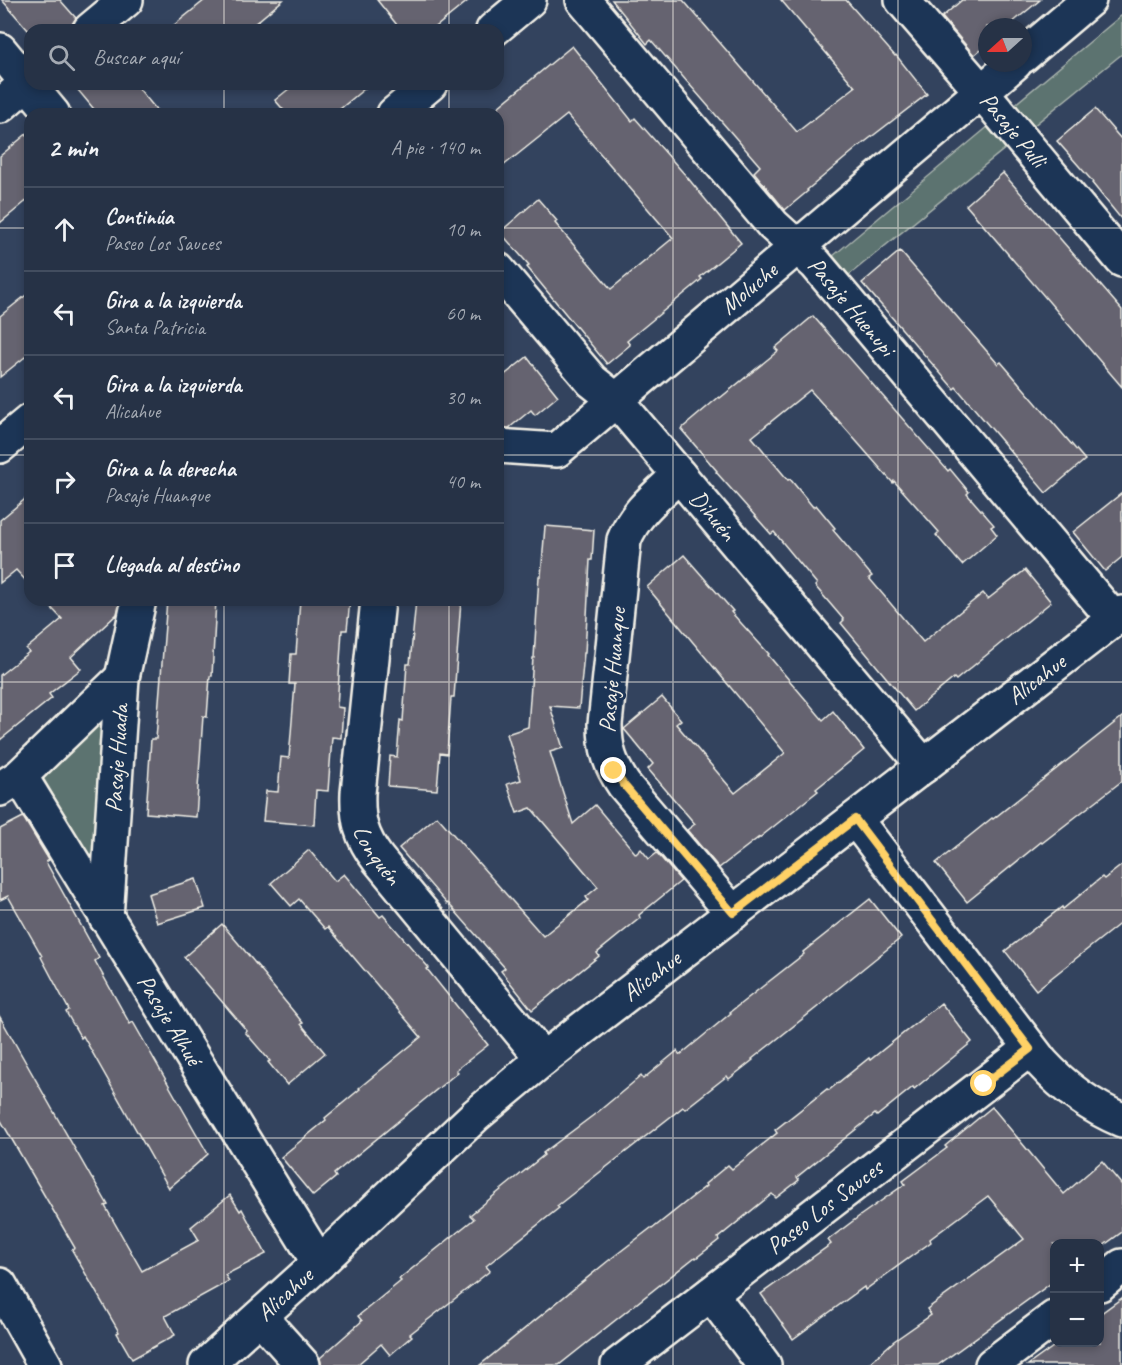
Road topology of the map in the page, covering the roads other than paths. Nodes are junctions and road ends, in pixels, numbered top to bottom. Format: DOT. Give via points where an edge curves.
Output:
graph roads {
  1 [pos="126,0"];
  2 [pos="529,0"];
  3 [pos="583,0"];
  4 [pos="902,0"];
  5 [pos="1089,0"];
  6 [pos="97,24"];
  7 [pos="501,24"];
  8 [pos="1032,48"];
  9 [pos="0,50"];
  10 [pos="1004,72"];
  11 [pos="24,77"];
  12 [pos="24,85"];
  13 [pos="34,90"];
  14 [pos="423,90"];
  15 [pos="981,91"];
  16 [pos="0,105"];
  17 [pos="48,108"];
  18 [pos="401,108"];
  19 [pos="796,247"];
  20 [pos="1122,260"];
  21 [pos="504,277"];
  22 [pos="616,400"];
  23 [pos="24,426"];
  24 [pos="0,446"];
  25 [pos="504,446"];
  26 [pos="680,475"];
  27 [pos="138,606"];
  28 [pos="377,606"];
  29 [pos="1118,616"];
  30 [pos="122,678"];
  31 [pos="924,766"];
  32 [pos="10,783"];
  33 [pos="855,819"];
  34 [pos="733,913"];
  35 [pos="106,918"];
  36 [pos="1030,1049"];
  37 [pos="543,1059"];
  38 [pos="1122,1120"];
  39 [pos="319,1263"];
  40 [pos="1122,1266"];
  41 [pos="1104,1281"];
  42 [pos="0,1285"];
  43 [pos="711,1294"];
  44 [pos="260,1317"];
  45 [pos="1050,1321"];
  46 [pos="45,1365"];
  47 [pos="206,1365"];
  48 [pos="303,1365"];
  49 [pos="618,1365"];
  50 [pos="764,1365"];
  51 [pos="992,1365"];
  1 -- 6 [label="street"];
  2 -- 7 [label="street"];
  3 -- 19 [label="street, Pasaje Huenupi" via="773,225"];
  4 -- 15 [label="street, Pasaje Pulli"];
  5 -- 8 [label="street"];
  9 -- 11 [label="street"];
  10 -- 15 [label="street, Moluche"];
  12 -- 16 [label="street"];
  13 -- 17 [label="street"];
  14 -- 18 [label="street"];
  15 -- 19 [label="street, Moluche"];
  15 -- 20 [label="street, Pasaje Pulli"];
  19 -- 22 [label="street, Moluche"];
  19 -- 29 [label="street, Pasaje Huenupi" via="816,264"];
  21 -- 22 [label="street, Dihuén" via="592,381"];
  22 -- 25 [label="street, Moluche" via="556,450"];
  22 -- 26 [label="street, Dihuén"];
  23 -- 24 [label="street"];
  26 -- 31 [label="street, Dihuén"];
  26 -- 34 [label="street, Pasaje Huanque" via="636,517 624,540 605,739 614,771 624,785"];
  27 -- 30 [label="street, Pasaje Huada"];
  28 -- 37 [label="street, Lonquén" via="358,793 361,830 378,859"];
  29 -- 31 [label="street, Alicahue"];
  30 -- 32 [label="street"];
  30 -- 35 [label="street, Pasaje Huada"];
  31 -- 33 [label="street, Alicahue"];
  32 -- 35 [label="street, Pasaje Alhué"];
  33 -- 34 [label="street, Alicahue"];
  33 -- 36 [label="street"];
  34 -- 37 [label="street, Alicahue"];
  35 -- 39 [label="street, Pasaje Alhué"];
  36 -- 38 [label="street" via="1070,1090"];
  36 -- 43 [label="street, Paseo Los Sauces"];
  37 -- 39 [label="street, Alicahue" via="476,1115"];
  39 -- 44 [label="street, Alicahue"];
  40 -- 41 [label="street"];
  42 -- 46 [label="street"];
  43 -- 49 [label="street, Paseo Los Sauces"];
  43 -- 50 [label="street"];
  44 -- 47 [label="street, Alicahue"];
  44 -- 48 [label="street"];
  45 -- 51 [label="street"];
}
